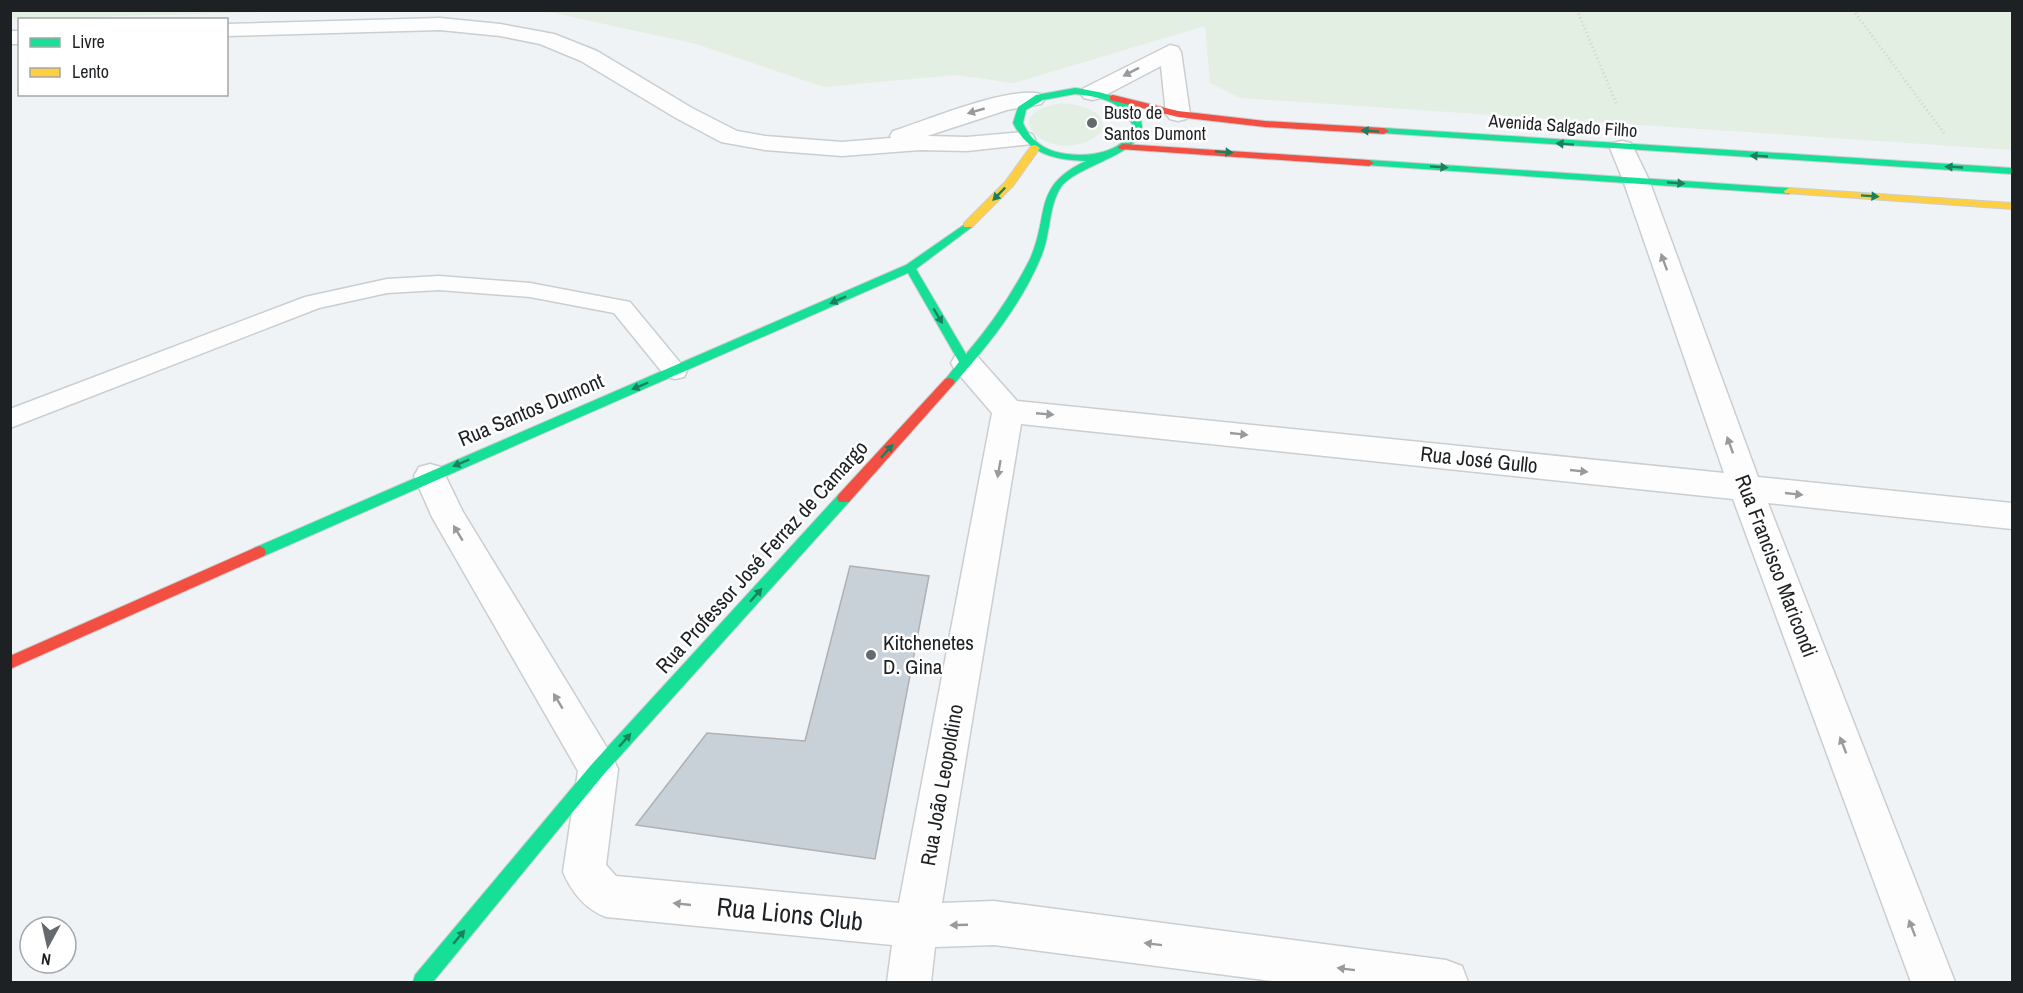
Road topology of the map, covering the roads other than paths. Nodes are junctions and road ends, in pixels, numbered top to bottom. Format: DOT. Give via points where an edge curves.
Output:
graph roads {
  1 [pos="228,30"];
  2 [pos="1102,95"];
  3 [pos="1033,99"];
  4 [pos="1178,114"];
  5 [pos="1029,143"];
  6 [pos="872,147"];
  7 [pos="1123,147"];
  8 [pos="1622,148"];
  9 [pos="1108,154"];
  10 [pos="2013,171"];
  11 [pos="1636,180"];
  12 [pos="2013,206"];
  13 [pos="910,268"];
  14 [pos="966,363"];
  15 [pos="675,371"];
  16 [pos="1008,411"];
  17 [pos="10,419"];
  18 [pos="430,476"];
  19 [pos="1746,489"];
  20 [pos="2013,516"];
  21 [pos="10,663"];
  22 [pos="598,770"];
  23 [pos="916,927"];
  24 [pos="422,982"];
  25 [pos="909,982"];
  26 [pos="1446,982"];
  27 [pos="1933,982"];
  1 -- 6 [label="street" via="440,24 500,30 546,39 589,56 730,137 795,147"];
  2 -- 3 [label="street, Avenida Salgado Filho" via="1058,92"];
  2 -- 4 [label="street, Avenida Salgado Filho"];
  4 -- 2 [label="street, one-way" via="1170,52"];
  2 -- 7 [label="street" via="1135,116 1134,138"];
  3 -- 5 [label="street" via="1020,110 1016,120 1017,130"];
  3 -- 6 [label="street, one-way" via="1004,103"];
  8 -- 4 [label="street, Avenida Salgado Filho, one-way" via="1265,124"];
  5 -- 6 [label="street"];
  5 -- 9 [label="street" via="1070,158"];
  5 -- 13 [label="street, Rua Santos Dumont, one-way" via="1009,184 978,217"];
  7 -- 9 [label="street"];
  7 -- 11 [label="street, one-way"];
  10 -- 8 [label="street, Avenida Salgado Filho, one-way"];
  8 -- 11 [label="street, Rua Francisco Maricondi"];
  9 -- 14 [label="street, Rua Professor José Ferraz de Camargo" via="1063,179 1052,197 1037,255 1015,296"];
  11 -- 12 [label="street, one-way"];
  19 -- 11 [label="street, Rua Francisco Maricondi, one-way"];
  13 -- 14 [label="street, one-way"];
  13 -- 15 [label="street, Rua Santos Dumont, one-way"];
  14 -- 16 [label="street"];
  22 -- 14 [label="street, Rua Professor José Ferraz de Camargo, one-way"];
  15 -- 17 [label="lane" via="622,307 530,290 439,283 387,286 313,302"];
  15 -- 18 [label="street, Rua Santos Dumont, one-way"];
  16 -- 19 [label="street, Rua José Gullo, one-way"];
  16 -- 23 [label="street, Rua João Leopoldino, one-way"];
  18 -- 21 [label="street, Rua Santos Dumont"];
  22 -- 18 [label="street, one-way" via="449,518"];
  19 -- 20 [label="street, Rua José Gullo, one-way"];
  27 -- 19 [label="street, Rua Francisco Maricondi, one-way"];
  23 -- 22 [label="street, Rua Lions Club, one-way" via="606,896 584,872"];
  24 -- 22 [label="street, Rua Professor José Ferraz de Camargo, one-way"];
  23 -- 25 [label="street, Rua João Leopoldino"];
  26 -- 23 [label="street, Rua Lions Club, one-way" via="994,923"];
}
